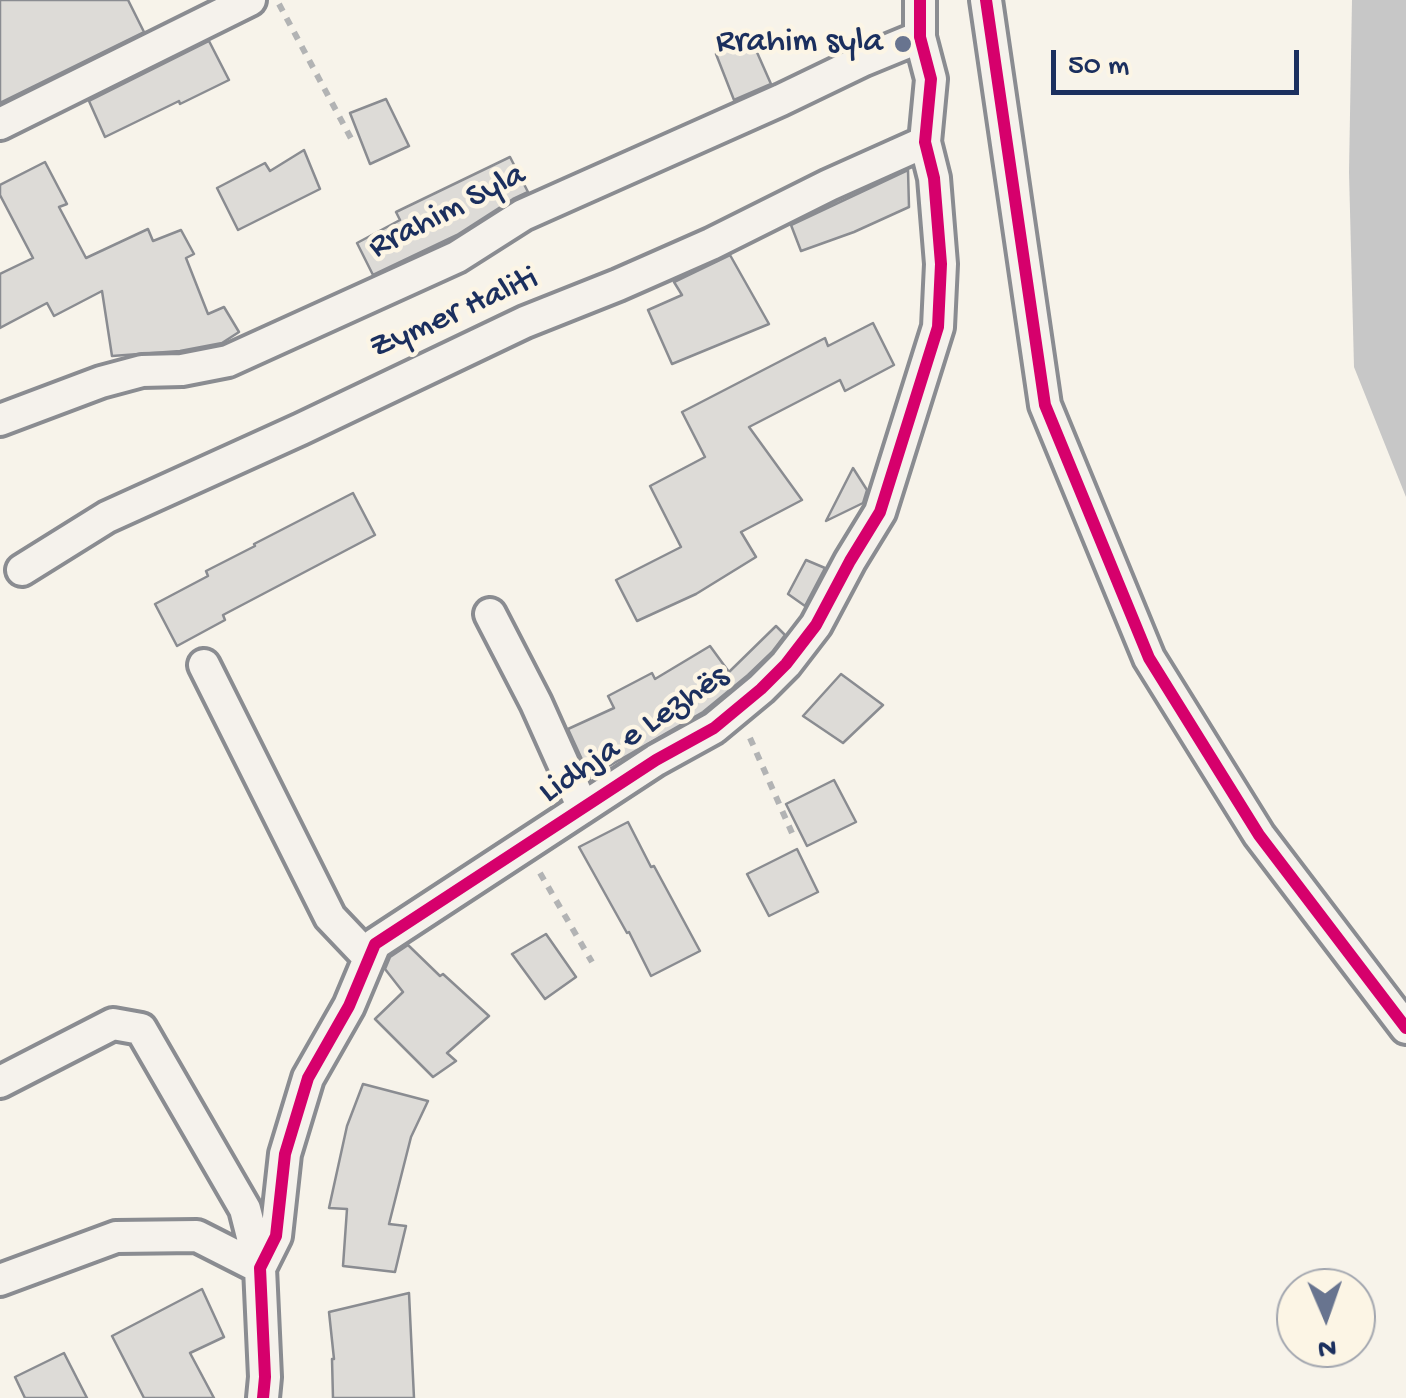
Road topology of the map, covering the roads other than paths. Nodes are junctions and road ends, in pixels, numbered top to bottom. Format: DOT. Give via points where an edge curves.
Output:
graph roads {
  1 [pos="250,0"];
  2 [pos="920,0"];
  3 [pos="986,0"];
  4 [pos="920,37"];
  5 [pos="0,124"];
  6 [pos="926,142"];
  7 [pos="0,420"];
  8 [pos="22,570"];
  9 [pos="490,614"];
  10 [pos="204,665"];
  11 [pos="583,808"];
  12 [pos="369,958"];
  13 [pos="1406,1028"];
  14 [pos="0,1082"];
  15 [pos="260,1268"];
  16 [pos="0,1280"];
  17 [pos="263,1398"];
  1 -- 5 [label="street"];
  2 -- 4 [label="street, Lidhja e Lezhës"];
  3 -- 13 [label="street" via="1052,423 1149,658 1259,835"];
  4 -- 6 [label="street, Lidhja e Lezhës" via="931,79"];
  4 -- 7 [label="street, Rrahim Syla" via="523,215 458,258 228,361 101,382"];
  6 -- 8 [label="street, Zymer Haliti" via="106,517"];
  6 -- 11 [label="street, Lidhja e Lezhës" via="942,264 938,327 880,512 816,626 786,664 714,728"];
  9 -- 11 [label="street, Lidhja e Lezhës"];
  10 -- 12 [label="street" via="330,917"];
  11 -- 12 [label="street, Lidhja e Lezhës" via="376,944"];
  12 -- 15 [label="street, Lidhja e Lezhës" via="308,1078 285,1154 276,1236"];
  14 -- 15 [label="street" via="113,1024 141,1029 245,1209"];
  15 -- 16 [label="street" via="196,1236 116,1237"];
  15 -- 17 [label="street, Lidhja e Lezhës"];
}
